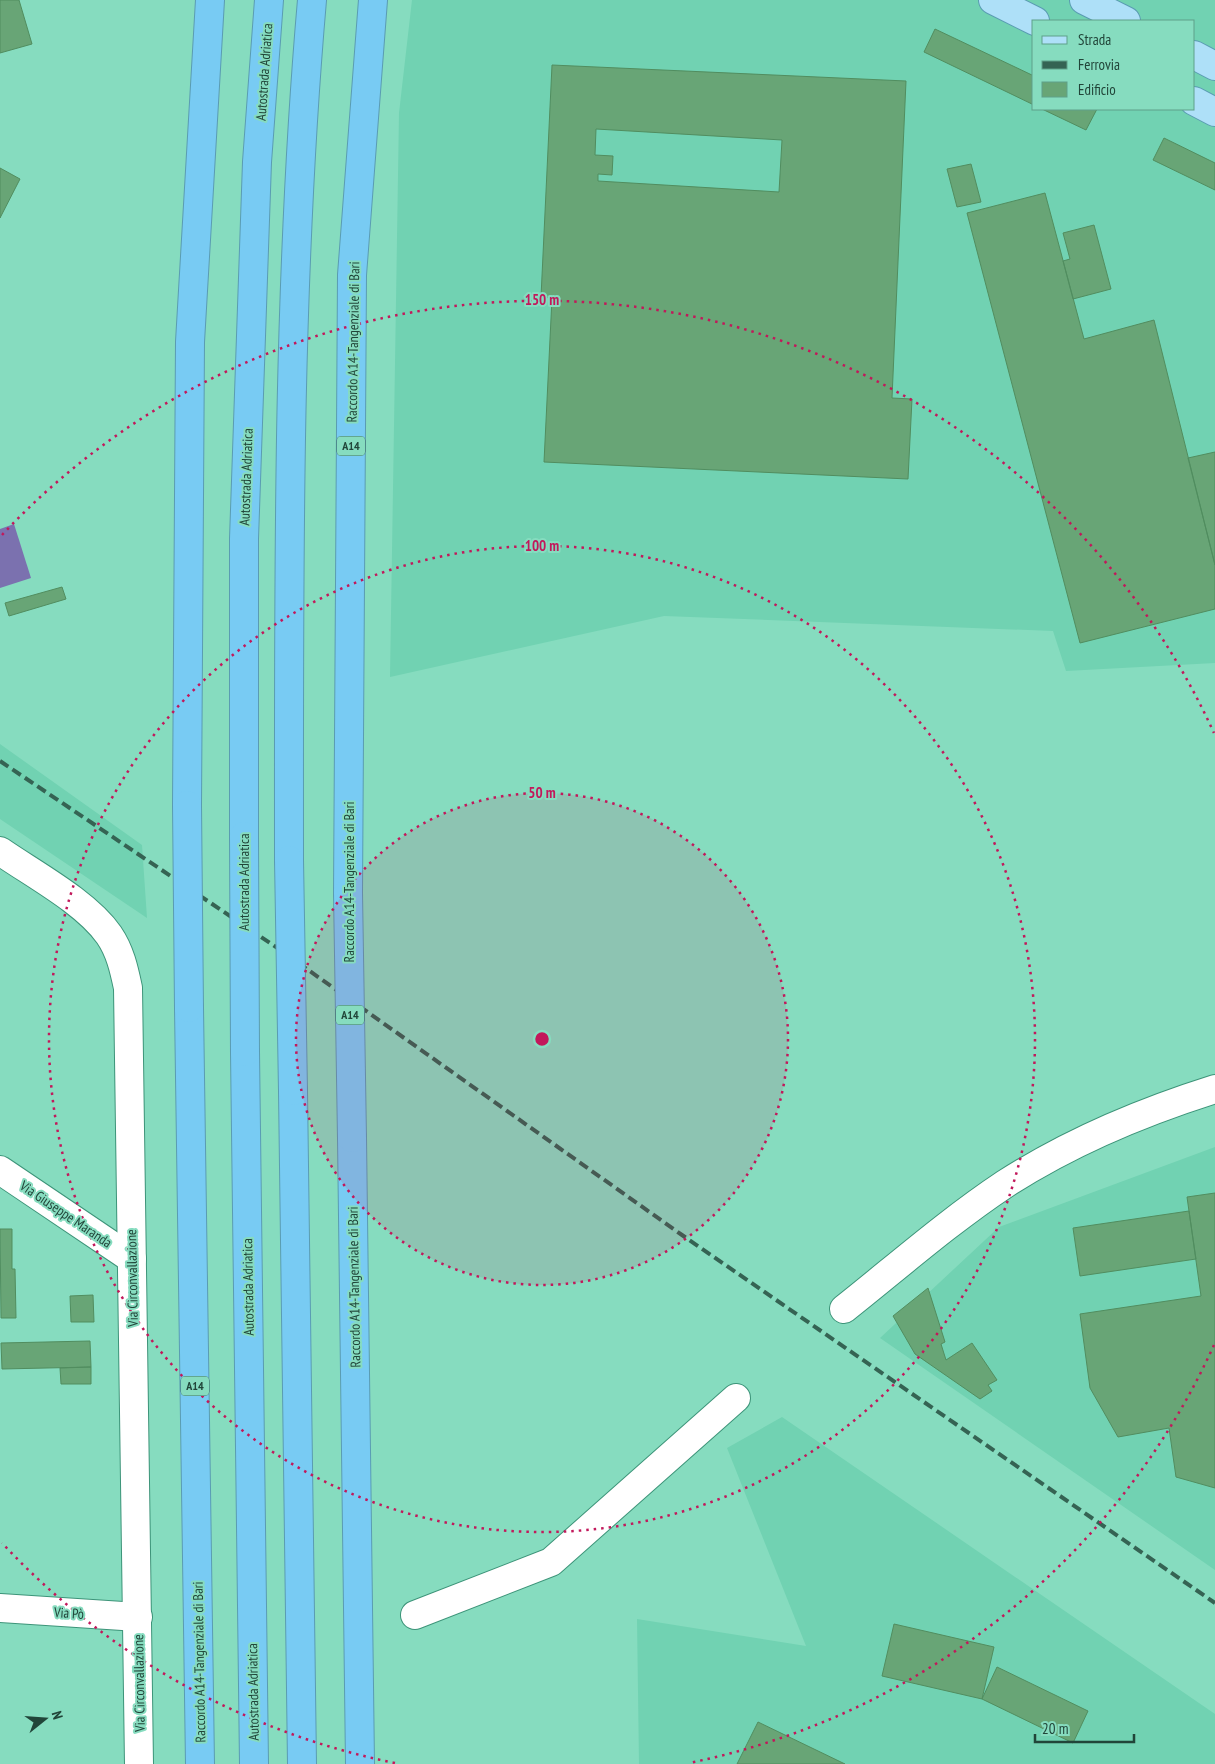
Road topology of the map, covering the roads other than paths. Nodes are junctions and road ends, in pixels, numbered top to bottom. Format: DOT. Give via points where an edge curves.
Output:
graph roads {
  1 [pos="206,0"];
  2 [pos="210,0"];
  3 [pos="269,0"];
  4 [pos="312,0"];
  5 [pos="373,0"];
  6 [pos="993,0"];
  7 [pos="1084,0"];
  8 [pos="1033,20"];
  9 [pos="1124,20"];
  10 [pos="1195,56"];
  11 [pos="205,59"];
  12 [pos="1215,66"];
  13 [pos="1195,102"];
  14 [pos="1215,112"];
  15 [pos="0,851"];
  16 [pos="1215,1090"];
  17 [pos="0,1170"];
  18 [pos="132,1259"];
  19 [pos="844,1309"];
  20 [pos="736,1398"];
  21 [pos="0,1608"];
  22 [pos="415,1615"];
  23 [pos="138,1617"];
  24 [pos="139,1764"];
  25 [pos="200,1764"];
  26 [pos="254,1764"];
  27 [pos="302,1764"];
  28 [pos="360,1764"];
  1 -- 11 [label="highway"];
  2 -- 11 [label="highway, Raccordo A14-Tangenziale di Bari / A14"];
  3 -- 26 [label="highway, Autostrada Adriatica, bridge" via="257,162 244,539 245,1052"];
  4 -- 27 [label="highway, bridge" via="302,122 290,488 289,860"];
  5 -- 28 [label="highway, Raccordo A14-Tangenziale di Bari / A14, bridge" via="352,275 348,893"];
  6 -- 8 [label="main road"];
  7 -- 9 [label="main road"];
  10 -- 12 [label="main road"];
  11 -- 25 [label="highway, Raccordo A14-Tangenziale di Bari / A14, bridge" via="190,342 186,805"];
  13 -- 14 [label="main road"];
  15 -- 18 [label="street, Via Circonvallazione" via="85,909 109,934 123,961 128,988"];
  16 -- 19 [label="street" via="1131,1119 1063,1150 1006,1184 946,1227"];
  17 -- 18 [label="street, Via Giuseppe Maranda"];
  18 -- 23 [label="street, Via Circonvallazione"];
  20 -- 22 [label="street" via="552,1562"];
  21 -- 23 [label="street, Via Pò"];
  23 -- 24 [label="street, Via Circonvallazione"];
}
